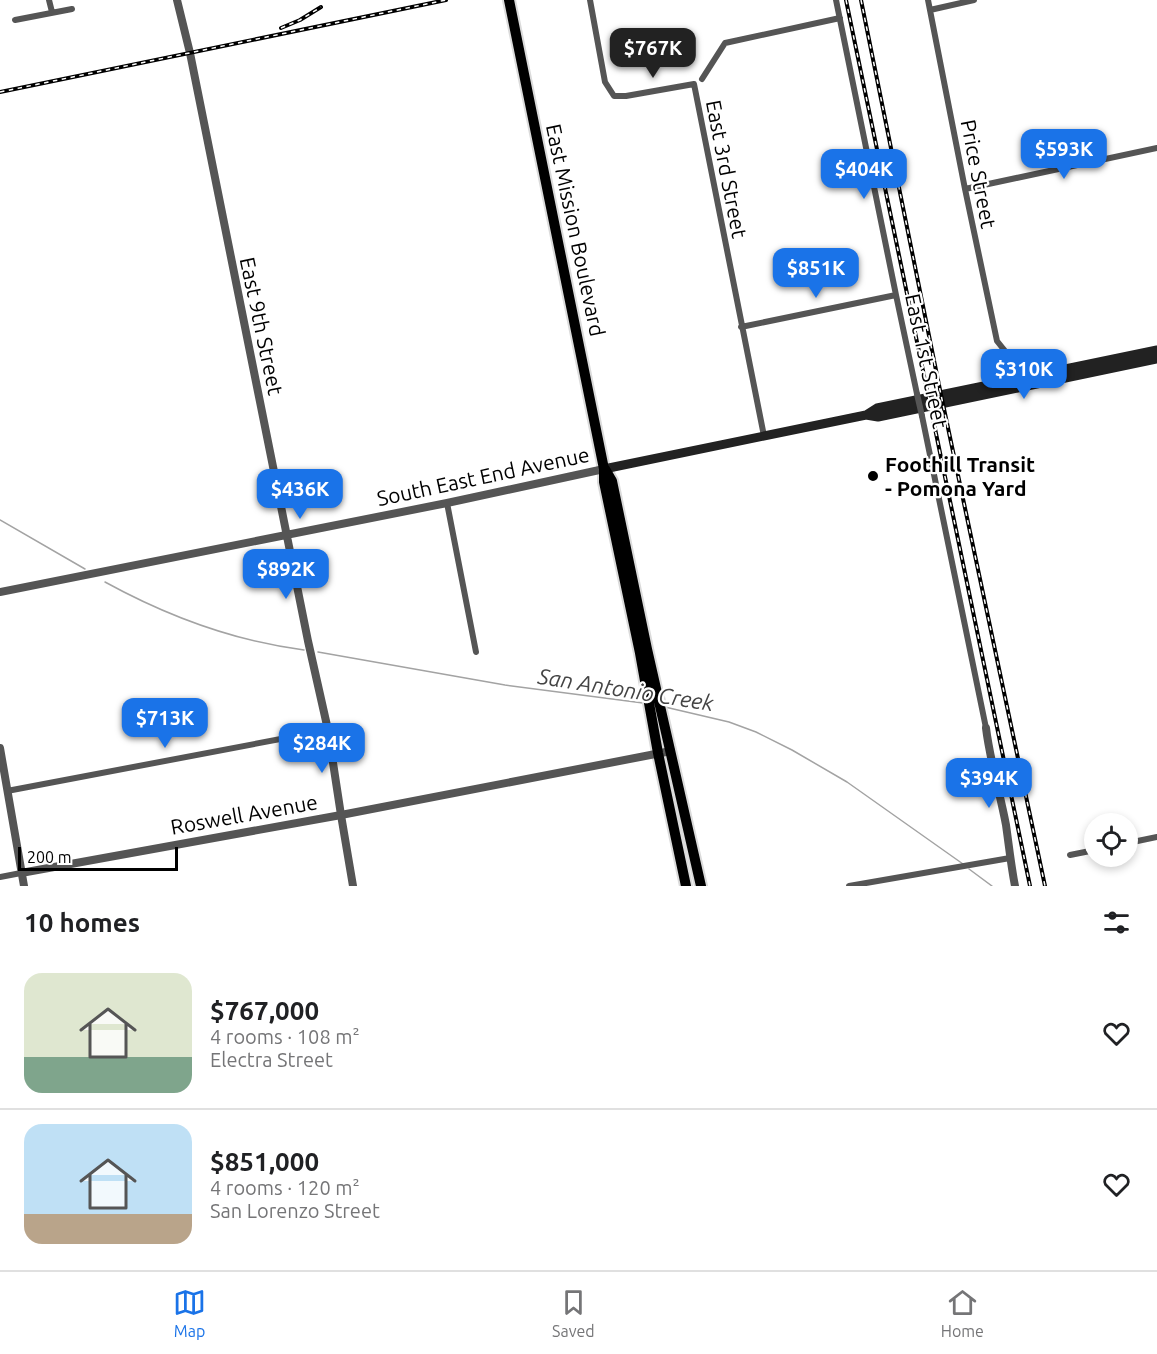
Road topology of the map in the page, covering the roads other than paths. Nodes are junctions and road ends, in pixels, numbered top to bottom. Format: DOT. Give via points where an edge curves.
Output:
graph roads {
  1 [pos="49,0"];
  2 [pos="177,0"];
  3 [pos="509,0"];
  4 [pos="590,0"];
  5 [pos="836,0"];
  6 [pos="928,0"];
  7 [pos="974,0"];
  8 [pos="72,9"];
  9 [pos="930,10"];
  10 [pos="52,12"];
  11 [pos="840,18"];
  12 [pos="15,20"];
  13 [pos="702,80"];
  14 [pos="1157,148"];
  15 [pos="965,189"];
  16 [pos="896,295"];
  17 [pos="741,327"];
  18 [pos="1157,350"];
  19 [pos="1005,351"];
  20 [pos="1157,359"];
  21 [pos="1112,364"];
  22 [pos="764,436"];
  23 [pos="604,469"];
  24 [pos="447,503"];
  25 [pos="287,535"];
  26 [pos="0,592"];
  27 [pos="476,652"];
  28 [pos="652,702"];
  29 [pos="986,728"];
  30 [pos="328,730"];
  31 [pos="0,748"];
  32 [pos="671,751"];
  33 [pos="658,753"];
  34 [pos="7,791"];
  35 [pos="340,815"];
  36 [pos="1157,837"];
  37 [pos="1138,841"];
  38 [pos="1084,852"];
  39 [pos="1070,855"];
  40 [pos="1010,858"];
  41 [pos="21,873"];
  42 [pos="0,877"];
  43 [pos="24,886"];
  44 [pos="353,886"];
  45 [pos="686,886"];
  46 [pos="701,886"];
  47 [pos="849,886"];
  48 [pos="1015,886"];
  1 -- 10 [label="street"];
  2 -- 25 [label="street, East 9th Street"];
  3 -- 23 [label="main road, East Mission Boulevard"];
  4 -- 17 [label="street, East 3rd Street" via="605,82 614,96 694,84"];
  5 -- 11 [label="street, East 1st Street"];
  6 -- 9 [label="street, Price Street"];
  7 -- 9 [label="street"];
  8 -- 10 [label="street"];
  9 -- 15 [label="street, Price Street"];
  10 -- 12 [label="street"];
  11 -- 13 [label="street" via="725,43"];
  11 -- 16 [label="street, East 1st Street"];
  14 -- 15 [label="street"];
  15 -- 19 [label="street, Price Street" via="997,342"];
  16 -- 17 [label="street"];
  16 -- 29 [label="street, East 1st Street, bridge"];
  17 -- 22 [label="street, East 3rd Street"];
  18 -- 21 [label="main road"];
  20 -- 21 [label="main road"];
  21 -- 22 [label="main road, South East End Avenue" via="878,417 866,415"];
  22 -- 23 [label="main road, South East End Avenue"];
  23 -- 24 [label="street, South East End Avenue"];
  23 -- 28 [label="main road, East Mission Boulevard" via="612,481"];
  24 -- 25 [label="street, South East End Avenue"];
  24 -- 27 [label="street"];
  25 -- 26 [label="street, South East End Avenue"];
  25 -- 30 [label="street, East 9th Street"];
  28 -- 32 [label="main road" via="663,715"];
  28 -- 33 [label="main road"];
  29 -- 40 [label="street"];
  30 -- 34 [label="street"];
  30 -- 35 [label="street, East 9th Street"];
  31 -- 34 [label="street"];
  32 -- 33 [label="street, Roswell Avenue"];
  32 -- 46 [label="main road"];
  33 -- 35 [label="street, Roswell Avenue"];
  33 -- 45 [label="main road"];
  34 -- 41 [label="street"];
  35 -- 41 [label="street, Roswell Avenue"];
  35 -- 44 [label="street, East 9th Street"];
  36 -- 37 [label="street"];
  38 -- 39 [label="street"];
  40 -- 47 [label="street"];
  40 -- 48 [label="street"];
  41 -- 42 [label="street, Roswell Avenue"];
  41 -- 43 [label="street"];
}
